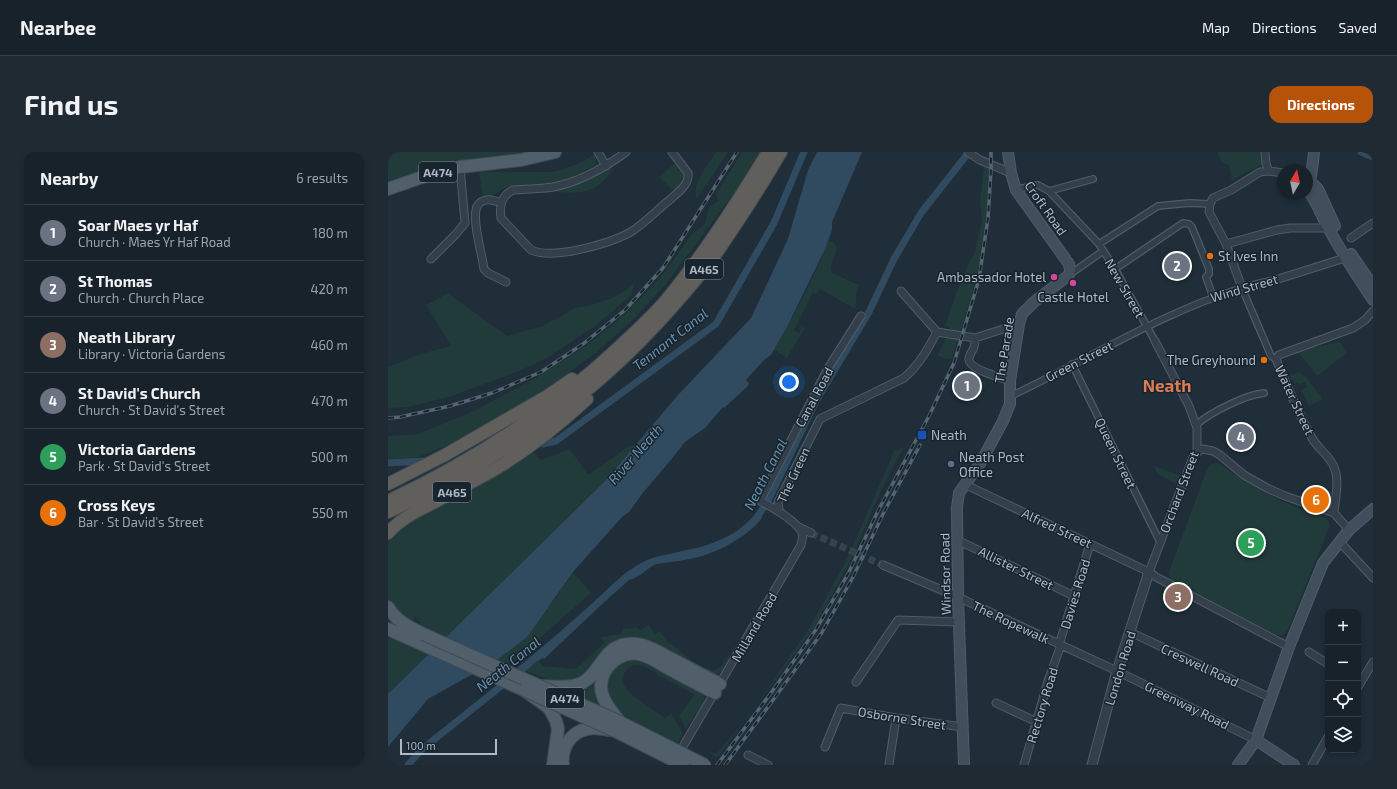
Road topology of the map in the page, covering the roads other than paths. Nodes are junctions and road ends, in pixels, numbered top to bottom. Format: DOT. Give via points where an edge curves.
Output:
graph roads {
  1 [pos="555,152"];
  2 [pos="598,152"];
  3 [pos="626,152"];
  4 [pos="672,152"];
  5 [pos="768,152"];
  6 [pos="782,152"];
  7 [pos="968,152"];
  8 [pos="1008,152"];
  9 [pos="1265,152"];
  10 [pos="1314,152"];
  11 [pos="606,166"];
  12 [pos="460,167"];
  13 [pos="1269,171"];
  14 [pos="1313,171"];
  15 [pos="1277,172"];
  16 [pos="1011,173"];
  17 [pos="1093,180"];
  18 [pos="1313,184"];
  19 [pos="388,189"];
  20 [pos="1016,190"];
  21 [pos="1049,191"];
  22 [pos="1313,197"];
  23 [pos="501,203"];
  24 [pos="1210,204"];
  25 [pos="1373,223"];
  26 [pos="1328,228"];
  27 [pos="1351,238"];
  28 [pos="1100,244"];
  29 [pos="1226,244"];
  30 [pos="1104,251"];
  31 [pos="1345,258"];
  32 [pos="431,259"];
  33 [pos="1115,269"];
  34 [pos="1069,275"];
  35 [pos="506,282"];
  36 [pos="1373,286"];
  37 [pos="1242,288"];
  38 [pos="901,291"];
  39 [pos="1213,297"];
  40 [pos="1373,300"];
  41 [pos="1373,311"];
  42 [pos="861,316"];
  43 [pos="1019,324"];
  44 [pos="1146,326"];
  45 [pos="937,332"];
  46 [pos="975,338"];
  47 [pos="1155,342"];
  48 [pos="1276,359"];
  49 [pos="1072,364"];
  50 [pos="604,368"];
  51 [pos="1010,381"];
  52 [pos="1264,394"];
  53 [pos="1011,396"];
  54 [pos="535,423"];
  55 [pos="1196,425"];
  56 [pos="1197,451"];
  57 [pos="388,484"];
  58 [pos="964,484"];
  59 [pos="388,501"];
  60 [pos="1373,509"];
  61 [pos="779,511"];
  62 [pos="388,512"];
  63 [pos="1334,513"];
  64 [pos="799,527"];
  65 [pos="1349,530"];
  66 [pos="388,533"];
  67 [pos="811,533"];
  68 [pos="957,540"];
  69 [pos="1340,541"];
  70 [pos="1160,542"];
  71 [pos="1090,544"];
  72 [pos="883,565"];
  73 [pos="1149,572"];
  74 [pos="1373,578"];
  75 [pos="1074,596"];
  76 [pos="958,597"];
  77 [pos="388,607"];
  78 [pos="959,622"];
  79 [pos="388,629"];
  80 [pos="1130,632"];
  81 [pos="421,639"];
  82 [pos="1060,645"];
  83 [pos="1289,647"];
  84 [pos="649,652"];
  85 [pos="1309,652"];
  86 [pos="1325,662"];
  87 [pos="1373,662"];
  88 [pos="1117,672"];
  89 [pos="856,682"];
  90 [pos="1361,682"];
  91 [pos="538,686"];
  92 [pos="717,688"];
  93 [pos="524,690"];
  94 [pos="1271,698"];
  95 [pos="996,703"];
  96 [pos="896,718"];
  97 [pos="1037,722"];
  98 [pos="617,726"];
  99 [pos="963,727"];
  100 [pos="1256,740"];
  101 [pos="1325,742"];
  102 [pos="825,747"];
  103 [pos="748,755"];
  104 [pos="889,764"];
  105 [pos="553,765"];
  106 [pos="562,765"];
  107 [pos="671,765"];
  108 [pos="682,765"];
  109 [pos="705,765"];
  110 [pos="768,765"];
  111 [pos="964,765"];
  112 [pos="1024,765"];
  113 [pos="1092,765"];
  114 [pos="1238,765"];
  115 [pos="1294,765"];
  116 [pos="1312,765"];
  1 -- 12 [label="main road, A474" via="521,160"];
  2 -- 11 [label="street"];
  3 -- 11 [label="street"];
  4 -- 23 [label="street" via="688,173 687,183 630,232 609,241 582,249 538,253 531,250 501,218"];
  5 -- 50 [label="highway, A465" via="696,262 667,299"];
  6 -- 50 [label="highway, A465" via="708,264 662,320"];
  7 -- 16 [label="street"];
  8 -- 16 [label="main road, Croft Road"];
  9 -- 13 [label="street"];
  10 -- 14 [label="main road"];
  11 -- 23 [label="street" via="576,181 553,187 513,190 503,197"];
  12 -- 19 [label="main road, A474"];
  12 -- 32 [label="street" via="465,223"];
  13 -- 15 [label="street"];
  13 -- 24 [label="street" via="1260,172 1213,198"];
  16 -- 20 [label="main road, Croft Road"];
  17 -- 21 [label="street"];
  18 -- 36 [label="main road" via="1334,226"];
  20 -- 21 [label="street" via="1038,185"];
  20 -- 34 [label="main road, Croft Road" via="1069,264"];
  21 -- 28 [label="street, New Street"];
  22 -- 26 [label="main road"];
  23 -- 35 [label="street" via="484,200 479,204 476,210 477,229 484,269 488,274"];
  24 -- 28 [label="street" via="1158,206"];
  24 -- 29 [label="street" via="1209,212"];
  25 -- 27 [label="street"];
  26 -- 29 [label="street" via="1277,230"];
  26 -- 31 [label="main road"];
  28 -- 30 [label="street, New Street"];
  29 -- 37 [label="street"];
  30 -- 33 [label="street, New Street"];
  30 -- 34 [label="street, The Parade"];
  31 -- 37 [label="street, Wind Street"];
  31 -- 40 [label="main road"];
  33 -- 39 [label="street" via="1183,224 1189,224 1209,269 1206,277"];
  33 -- 44 [label="street, New Street"];
  34 -- 43 [label="main road, The Parade" via="1034,302 1022,314"];
  37 -- 39 [label="street, Wind Street"];
  37 -- 48 [label="street, Water Street" via="1271,356"];
  38 -- 45 [label="street"];
  39 -- 44 [label="street, Wind Street"];
  41 -- 48 [label="street" via="1354,328 1279,355"];
  42 -- 61 [label="street, Canal Road" via="827,370 760,501"];
  43 -- 46 [label="street"];
  43 -- 51 [label="main road, The Parade"];
  44 -- 47 [label="street, Orchard Street"];
  44 -- 49 [label="street, Green Street"];
  45 -- 46 [label="street"];
  45 -- 61 [label="street, The Green" via="925,355 904,378 820,419 778,502"];
  46 -- 51 [label="street" via="970,364"];
  47 -- 55 [label="street, Orchard Street" via="1189,406"];
  48 -- 63 [label="street, Water Street" via="1312,439 1334,467 1337,478"];
  49 -- 53 [label="street, Green Street"];
  49 -- 70 [label="street, Queen Street"];
  50 -- 54 [label="highway, A465" via="581,382"];
  50 -- 57 [label="highway, A465" via="577,376 549,395 423,467"];
  50 -- 66 [label="highway, A465" via="597,390 535,442 493,470 408,517"];
  51 -- 53 [label="main road, The Parade"];
  52 -- 55 [label="street" via="1253,394 1205,417"];
  53 -- 58 [label="main road, Windsor Road" via="1003,421 981,462"];
  54 -- 59 [label="highway, A465"];
  54 -- 62 [label="highway, A465" via="506,448 419,498"];
  55 -- 56 [label="street, Orchard Street"];
  56 -- 63 [label="street" via="1213,451 1244,475 1267,488"];
  56 -- 70 [label="street, Orchard Street"];
  58 -- 68 [label="main road, Windsor Road" via="959,493 957,507"];
  58 -- 71 [label="street, Alfred Street"];
  60 -- 65 [label="main road"];
  61 -- 64 [label="street"];
  63 -- 65 [label="street"];
  64 -- 67 [label="street"];
  64 -- 92 [label="street, Milland Road" via="803,540 798,550"];
  65 -- 69 [label="main road"];
  68 -- 75 [label="street, Allister Street"];
  68 -- 76 [label="main road, Windsor Road"];
  69 -- 74 [label="street"];
  69 -- 83 [label="main road" via="1323,564"];
  70 -- 73 [label="street, Orchard Street"];
  71 -- 73 [label="street, Alfred Street"];
  71 -- 75 [label="street, Davies Road"];
  72 -- 76 [label="street, The Ropewalk"];
  73 -- 80 [label="street, London Road"];
  73 -- 83 [label="street, Alfred Street"];
  75 -- 82 [label="street, Davies Road"];
  76 -- 78 [label="main road, Windsor Road"];
  76 -- 82 [label="street, The Ropewalk"];
  77 -- 81 [label="main road, A474" via="392,614"];
  78 -- 89 [label="street" via="898,620"];
  78 -- 99 [label="main road, Windsor Road"];
  79 -- 81 [label="main road, A474"];
  80 -- 88 [label="street, London Road"];
  80 -- 94 [label="street, Creswell Road"];
  81 -- 91 [label="main road, A474, bridge"];
  81 -- 93 [label="main road, A474"];
  82 -- 88 [label="street, The Ropewalk"];
  82 -- 97 [label="street, Rectory Road"];
  83 -- 94 [label="main road"];
  84 -- 91 [label="main road" via="636,644 623,646 606,655 587,680 566,687"];
  84 -- 92 [label="main road"];
  84 -- 98 [label="main road" via="634,653 613,661 603,676 603,699"];
  85 -- 86 [label="street"];
  87 -- 90 [label="street"];
  88 -- 100 [label="street, Greenway Road"];
  88 -- 113 [label="street, London Road"];
  91 -- 98 [label="main road, A474, bridge"];
  92 -- 107 [label="street, Milland Road"];
  93 -- 98 [label="main road, A474, bridge"];
  93 -- 105 [label="main road, bridge" via="549,708 556,721 558,729"];
  94 -- 100 [label="main road"];
  95 -- 97 [label="street"];
  96 -- 99 [label="street, Osborne Street"];
  96 -- 102 [label="street, Osborne Street" via="841,708"];
  96 -- 104 [label="street"];
  97 -- 112 [label="street, Rectory Road"];
  98 -- 106 [label="main road" via="586,729 576,733 563,750"];
  98 -- 108 [label="main road, A474, bridge"];
  98 -- 109 [label="main road, A474, bridge"];
  99 -- 111 [label="main road, Windsor Road"];
  100 -- 114 [label="main road"];
  100 -- 115 [label="main road"];
  101 -- 116 [label="street"];
  103 -- 110 [label="street"];
}
